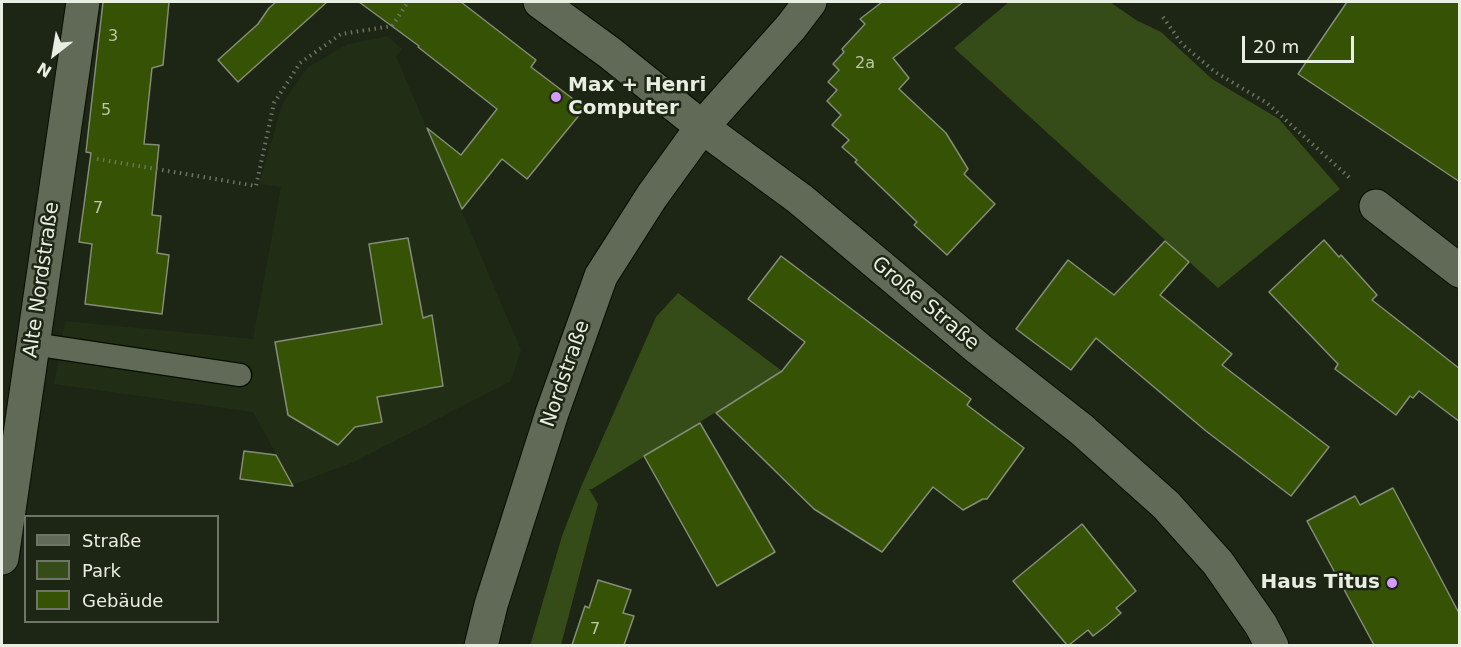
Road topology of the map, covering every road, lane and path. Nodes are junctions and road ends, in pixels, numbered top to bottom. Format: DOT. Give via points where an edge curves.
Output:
graph roads {
  1 [pos="82,2"];
  2 [pos="408,2"];
  3 [pos="540,2"];
  4 [pos="810,2"];
  5 [pos="1163,18"];
  6 [pos="702,127"];
  7 [pos="60,152"];
  8 [pos="1376,206"];
  9 [pos="1460,272"];
  10 [pos="33,344"];
  11 [pos="240,375"];
  12 [pos="2,558"];
  13 [pos="481,645"];
  14 [pos="1272,645"];
  1 -- 7 [label="street, Alte Nordstraße"];
  2 -- 7 [label="path" via="392,26 340,34 300,63 274,103 256,186"];
  3 -- 6 [label="street, Große Straße"];
  4 -- 6 [label="street, Nordstraße"];
  5 -- 8 [label="path" via="1182,44 1215,72 1267,103 1352,179"];
  6 -- 13 [label="street, Nordstraße" via="600,276 552,413"];
  6 -- 14 [label="street, Große Straße" via="800,199 1081,429 1159,498 1218,563"];
  7 -- 10 [label="street, Alte Nordstraße"];
  8 -- 9 [label="street"];
  10 -- 11 [label="lane"];
  10 -- 12 [label="street, Alte Nordstraße"];
}
